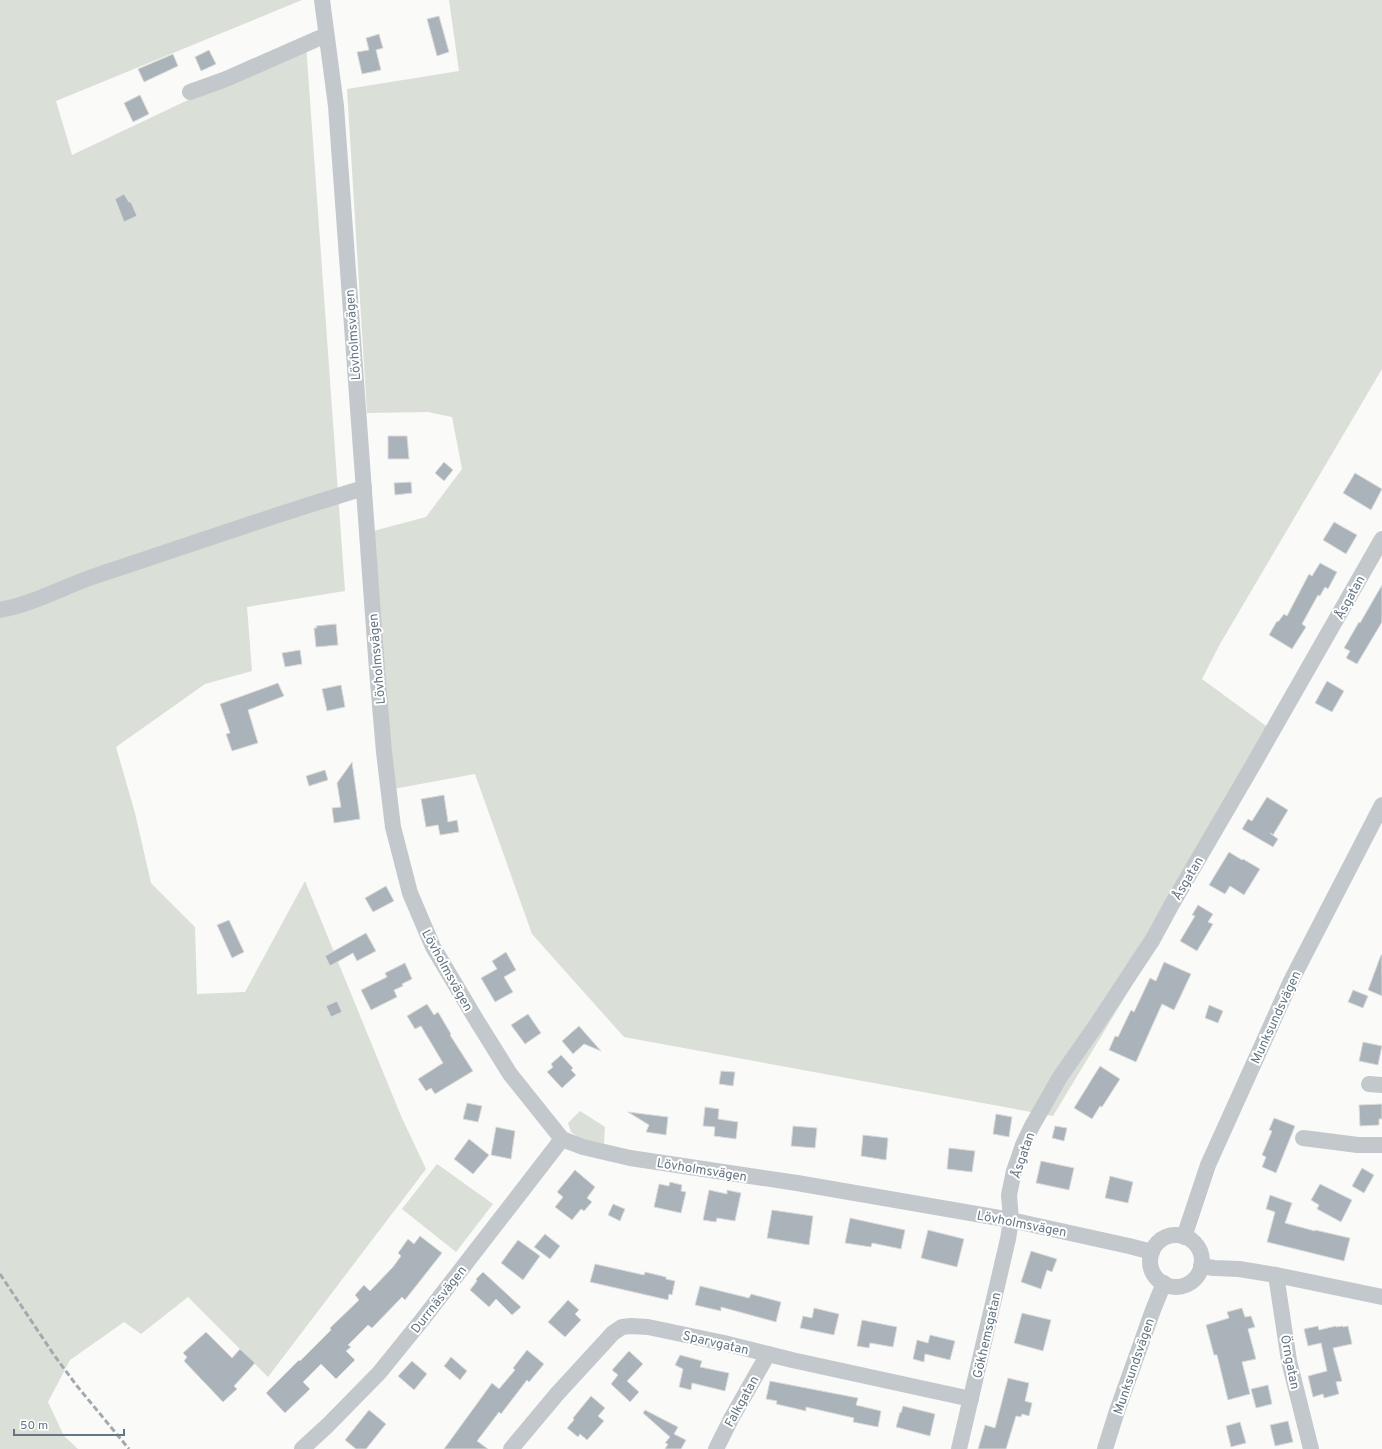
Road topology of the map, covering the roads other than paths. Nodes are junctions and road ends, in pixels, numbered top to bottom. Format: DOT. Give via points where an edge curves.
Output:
graph roads {
  1 [pos="322,0"];
  2 [pos="326,35"];
  3 [pos="190,92"];
  4 [pos="364,488"];
  5 [pos="1382,539"];
  6 [pos="0,610"];
  7 [pos="1382,805"];
  8 [pos="1303,1138"];
  9 [pos="562,1139"];
  10 [pos="1382,1145"];
  11 [pos="1011,1220"];
  12 [pos="1184,1237"];
  13 [pos="1152,1252"];
  14 [pos="1201,1266"];
  15 [pos="1276,1275"];
  16 [pos="1164,1284"];
  17 [pos="1382,1297"];
  18 [pos="768,1354"];
  19 [pos="971,1399"];
  20 [pos="302,1449"];
  21 [pos="511,1449"];
  22 [pos="716,1449"];
  23 [pos="959,1449"];
  24 [pos="1105,1449"];
  25 [pos="1310,1449"];
  1 -- 2 [label="street, Lövholmsvägen"];
  2 -- 3 [label="street"];
  2 -- 4 [label="street, Lövholmsvägen" via="336,106"];
  4 -- 6 [label="street" via="92,577 36,600"];
  4 -- 9 [label="street, Lövholmsvägen" via="384,752 393,827 410,893 433,947 477,1021 510,1074"];
  5 -- 11 [label="street, Åsgatan" via="1153,939 1060,1077 1032,1126 1014,1171 1009,1195"];
  7 -- 12 [label="street, Munksundsvägen" via="1291,981 1208,1165"];
  8 -- 10 [label="street" via="1358,1146"];
  9 -- 11 [label="street, Lövholmsvägen" via="583,1147 630,1158 804,1184"];
  9 -- 20 [label="street, Durrnäsvägen" via="379,1373"];
  11 -- 13 [label="street, Lövholmsvägen"];
  11 -- 19 [label="street, Gökhemsgatan"];
  12 -- 13 [label="street" via="1167,1237 1157,1243"];
  12 -- 14 [label="street" via="1190,1239 1198,1248"];
  13 -- 16 [label="street" via="1152,1270"];
  14 -- 15 [label="street"];
  14 -- 16 [label="street" via="1195,1278 1185,1285 1173,1287"];
  15 -- 17 [label="street"];
  15 -- 25 [label="street, Örngatan" via="1288,1361"];
  16 -- 24 [label="street, Munksundsvägen"];
  18 -- 19 [label="street, Sparvgatan"];
  18 -- 21 [label="street, Sparvgatan" via="648,1327 622,1328 613,1333 557,1394"];
  18 -- 22 [label="street, Falkgatan"];
  19 -- 23 [label="street, Gökhemsgatan"];
}
